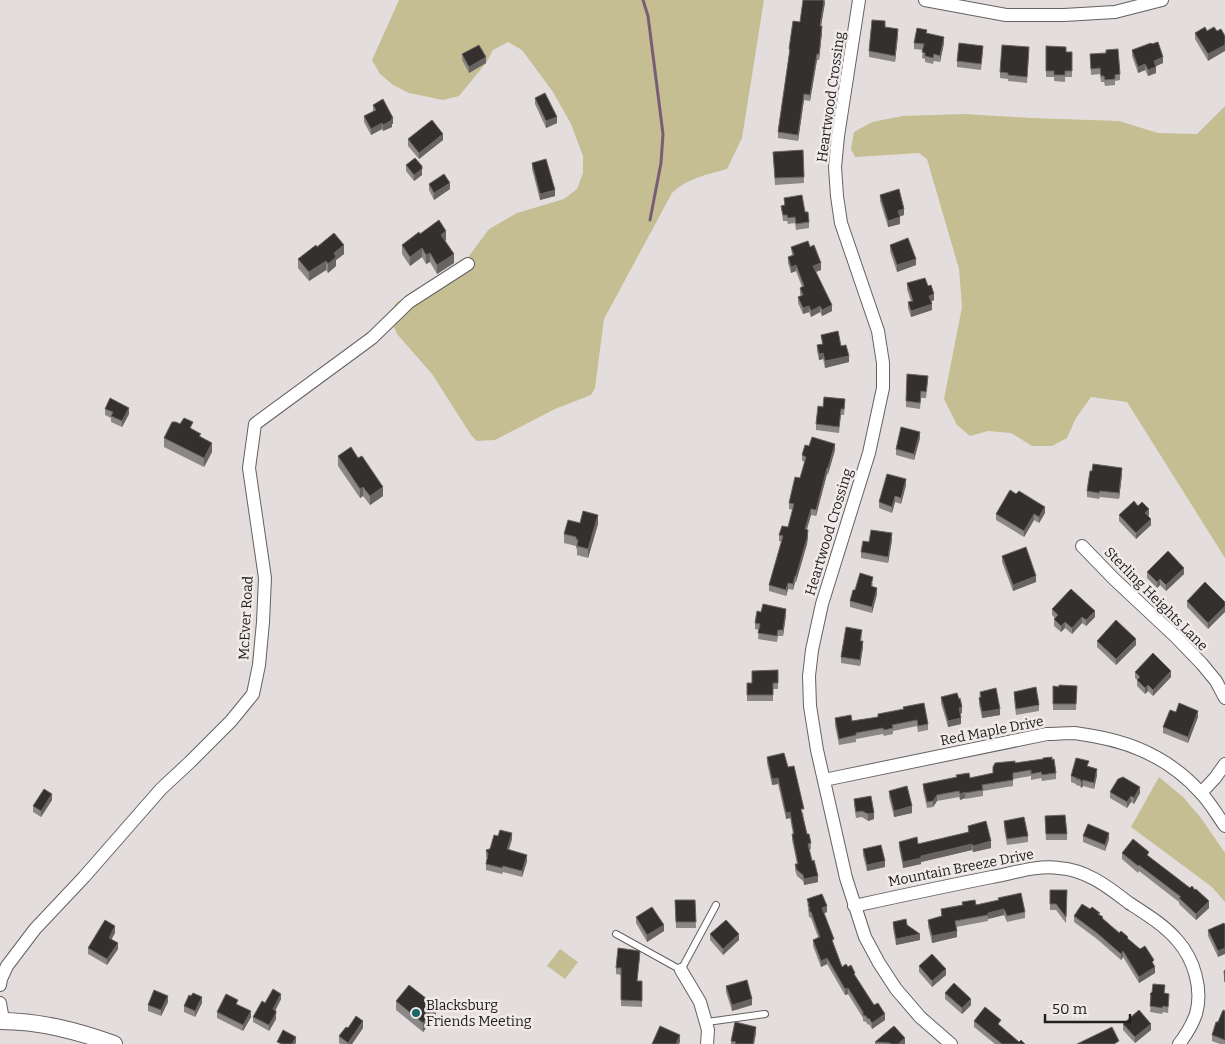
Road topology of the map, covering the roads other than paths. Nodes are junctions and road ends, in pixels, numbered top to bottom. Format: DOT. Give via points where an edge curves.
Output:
graph roads {
  1 [pos="859,0"];
  2 [pos="925,0"];
  3 [pos="1162,0"];
  4 [pos="468,264"];
  5 [pos="1082,546"];
  6 [pos="1225,698"];
  7 [pos="1225,764"];
  8 [pos="824,780"];
  9 [pos="1201,793"];
  10 [pos="1225,826"];
  11 [pos="716,905"];
  12 [pos="854,906"];
  13 [pos="616,934"];
  14 [pos="681,970"];
  15 [pos="0,985"];
  16 [pos="0,1003"];
  17 [pos="765,1014"];
  18 [pos="1,1020"];
  19 [pos="707,1022"];
  20 [pos="114,1044"];
  21 [pos="707,1044"];
  22 [pos="951,1044"];
  23 [pos="1179,1044"];
  1 -- 8 [label="street, Heartwood Crossing" via="838,136 836,186 842,223 878,331 884,388 869,453 822,604 812,650 810,706"];
  2 -- 3 [label="street" via="1006,15 1064,15 1115,12"];
  4 -- 15 [label="street, McEver Road" via="409,302 372,338 254,424 249,468 265,578 259,665 253,694 231,721 161,789 35,929 7,966"];
  5 -- 6 [label="street, Sterling Heights Lane" via="1202,664"];
  7 -- 9 [label="street"];
  8 -- 9 [label="street, Red Maple Drive" via="1048,734 1076,733 1125,743 1149,753 1179,772"];
  8 -- 12 [label="street, Heartwood Crossing"];
  9 -- 10 [label="street, Red Maple Drive"];
  11 -- 14 [label="lane"];
  12 -- 22 [label="street, Heartwood Crossing" via="865,936 896,989 920,1017"];
  12 -- 23 [label="street, Mountain Breeze Drive" via="1042,867 1078,872 1100,882 1164,928 1188,956 1197,976 1198,994 1196,1013"];
  13 -- 14 [label="lane"];
  14 -- 19 [label="street" via="700,1002"];
  16 -- 18 [label="street"];
  17 -- 19 [label="lane"];
  18 -- 20 [label="street" via="59,1027"];
  19 -- 21 [label="street"];
}
